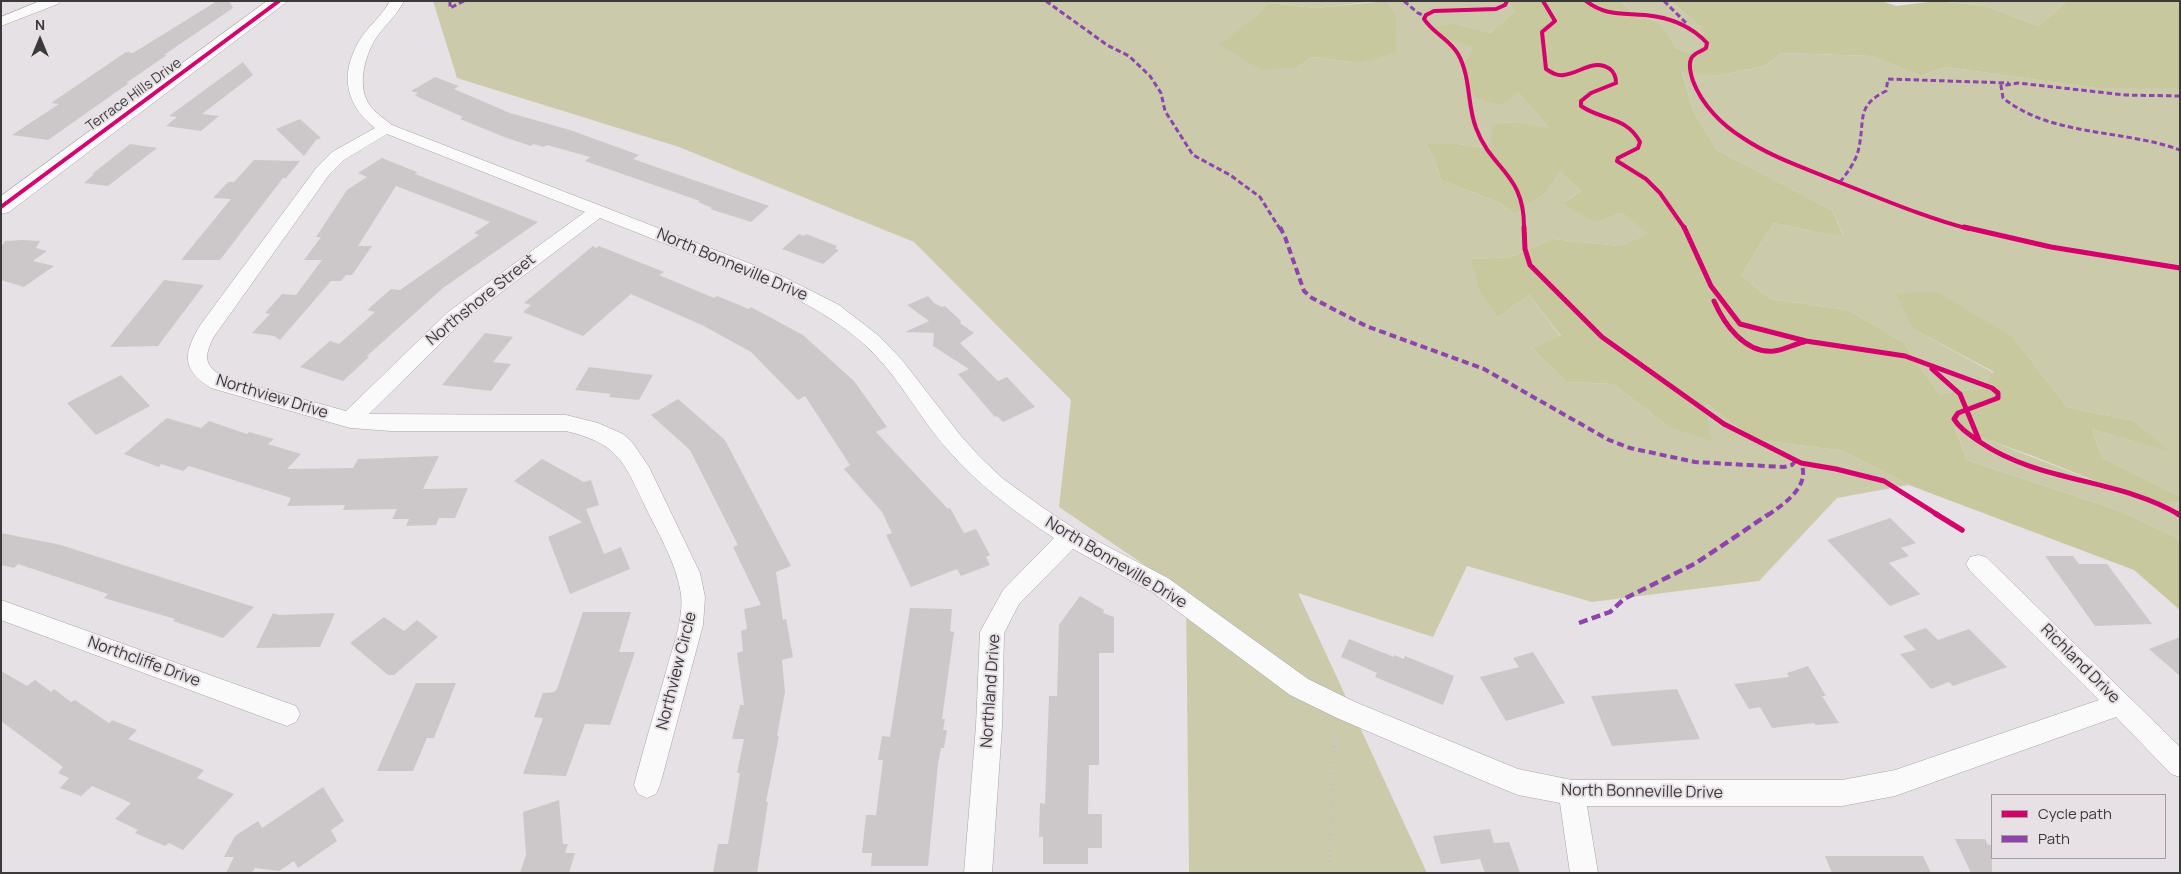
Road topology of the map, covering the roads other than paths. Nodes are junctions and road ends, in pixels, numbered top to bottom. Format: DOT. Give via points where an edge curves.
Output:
graph roads {
  1 [pos="53,1"];
  2 [pos="280,1"];
  3 [pos="397,1"];
  4 [pos="1,22"];
  5 [pos="386,128"];
  6 [pos="1,207"];
  7 [pos="598,211"];
  8 [pos="350,420"];
  9 [pos="602,433"];
  10 [pos="1070,537"];
  11 [pos="1978,564"];
  12 [pos="1,610"];
  13 [pos="2119,703"];
  14 [pos="287,714"];
  15 [pos="2180,765"];
  16 [pos="647,785"];
  17 [pos="1572,793"];
  18 [pos="978,873"];
  19 [pos="1584,873"];
  1 -- 4 [label="street"];
  2 -- 6 [label="street, Terrace Hills Drive"];
  3 -- 5 [label="street, North Bonneville Drive" via="366,45 356,70 355,84 362,107"];
  5 -- 7 [label="street, North Bonneville Drive"];
  5 -- 8 [label="street, Northview Drive" via="330,163 208,329 197,349 199,368 218,382"];
  7 -- 8 [label="street, Northshore Street" via="455,317"];
  7 -- 10 [label="street, North Bonneville Drive" via="775,280 832,310 896,365 953,442 994,484"];
  8 -- 9 [label="street, Northview Drive" via="391,423 552,422"];
  9 -- 16 [label="street, Northview Circle" via="624,448 638,467 688,573 693,597 692,625"];
  10 -- 17 [label="street, North Bonneville Drive" via="1160,585 1314,696 1495,774"];
  10 -- 18 [label="street, Northland Drive" via="1011,597 992,632"];
  11 -- 13 [label="street, Richland Drive"];
  12 -- 14 [label="street, Northcliffe Drive"];
  13 -- 15 [label="street, Richland Drive"];
  13 -- 17 [label="street, North Bonneville Drive" via="1895,784 1869,789 1814,794"];
  17 -- 19 [label="street"];
}
